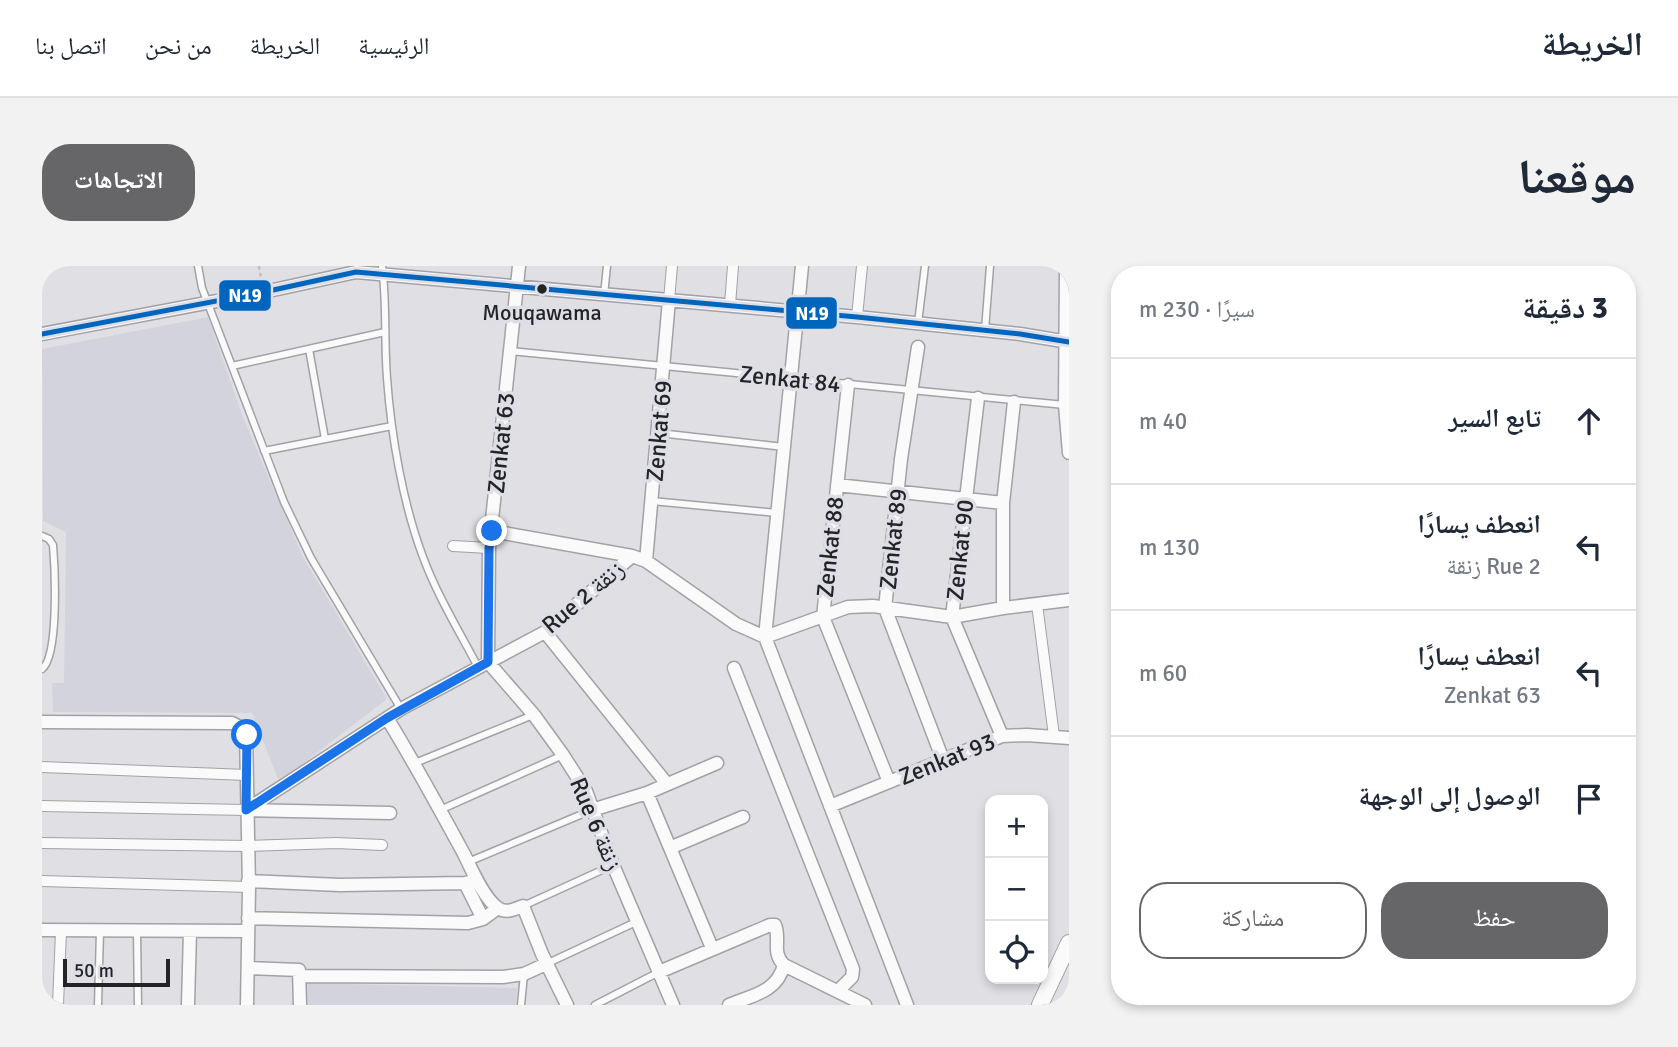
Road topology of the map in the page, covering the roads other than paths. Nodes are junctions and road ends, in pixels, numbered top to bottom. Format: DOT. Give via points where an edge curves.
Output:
graph roads {
  1 [pos="198,266"];
  2 [pos="519,266"];
  3 [pos="607,266"];
  4 [pos="671,266"];
  5 [pos="733,266"];
  6 [pos="802,266"];
  7 [pos="862,266"];
  8 [pos="925,266"];
  9 [pos="990,266"];
  10 [pos="1066,266"];
  11 [pos="383,270"];
  12 [pos="517,285"];
  13 [pos="604,295"];
  14 [pos="669,300"];
  15 [pos="208,303"];
  16 [pos="730,305"];
  17 [pos="799,312"];
  18 [pos="857,317"];
  19 [pos="918,323"];
  20 [pos="985,330"];
  21 [pos="385,332"];
  22 [pos="42,334"];
  23 [pos="1067,341"];
  24 [pos="918,347"];
  25 [pos="309,349"];
  26 [pos="510,351"];
  27 [pos="665,365"];
  28 [pos="232,366"];
  29 [pos="792,379"];
  30 [pos="848,385"];
  31 [pos="913,391"];
  32 [pos="978,398"];
  33 [pos="1014,402"];
  34 [pos="1067,405"];
  35 [pos="392,426"];
  36 [pos="659,433"];
  37 [pos="325,439"];
  38 [pos="784,447"];
  39 [pos="264,451"];
  40 [pos="1069,453"];
  41 [pos="837,485"];
  42 [pos="898,491"];
  43 [pos="966,500"];
  44 [pos="652,501"];
  45 [pos="1003,503"];
  46 [pos="777,513"];
  47 [pos="492,531"];
  48 [pos="42,536"];
  49 [pos="453,546"];
  50 [pos="489,548"];
  51 [pos="632,556"];
  52 [pos="646,561"];
  53 [pos="1069,600"];
  54 [pos="1037,604"];
  55 [pos="885,608"];
  56 [pos="1003,608"];
  57 [pos="823,617"];
  58 [pos="952,617"];
  59 [pos="545,632"];
  60 [pos="765,637"];
  61 [pos="483,664"];
  62 [pos="734,668"];
  63 [pos="42,669"];
  64 [pos="401,709"];
  65 [pos="534,715"];
  66 [pos="387,718"];
  67 [pos="42,722"];
  68 [pos="1002,736"];
  69 [pos="1054,736"];
  70 [pos="1069,738"];
  71 [pos="564,755"];
  72 [pos="943,760"];
  73 [pos="415,763"];
  74 [pos="717,763"];
  75 [pos="42,766"];
  76 [pos="247,775"];
  77 [pos="889,782"];
  78 [pos="667,784"];
  79 [pos="648,793"];
  80 [pos="42,806"];
  81 [pos="830,806"];
  82 [pos="246,810"];
  83 [pos="440,810"];
  84 [pos="592,810"];
  85 [pos="390,813"];
  86 [pos="743,817"];
  87 [pos="42,843"];
  88 [pos="382,845"];
  89 [pos="247,846"];
  90 [pos="672,847"];
  91 [pos="468,862"];
  92 [pos="613,865"];
  93 [pos="42,881"];
  94 [pos="471,882"];
  95 [pos="248,884"];
  96 [pos="523,906"];
  97 [pos="498,908"];
  98 [pos="483,919"];
  99 [pos="638,921"];
  100 [pos="248,924"];
  101 [pos="42,930"];
  102 [pos="61,931"];
  103 [pos="100,931"];
  104 [pos="190,931"];
  105 [pos="137,932"];
  106 [pos="1069,943"];
  107 [pos="712,948"];
  108 [pos="546,964"];
  109 [pos="784,965"];
  110 [pos="248,968"];
  111 [pos="659,972"];
  112 [pos="524,974"];
  113 [pos="300,976"];
  114 [pos="838,991"];
  115 [pos="58,1005"];
  116 [pos="98,1005"];
  117 [pos="138,1005"];
  118 [pos="188,1005"];
  119 [pos="247,1005"];
  120 [pos="300,1005"];
  121 [pos="522,1005"];
  122 [pos="566,1005"];
  123 [pos="595,1005"];
  124 [pos="673,1005"];
  125 [pos="729,1005"];
  126 [pos="865,1005"];
  127 [pos="906,1005"];
  128 [pos="1040,1005"];
  1 -- 15 [label="lane"];
  2 -- 12 [label="street, Zenkat 63"];
  3 -- 13 [label="lane"];
  4 -- 14 [label="street"];
  5 -- 16 [label="street"];
  6 -- 17 [label="street"];
  7 -- 18 [label="street"];
  8 -- 19 [label="lane"];
  9 -- 20 [label="lane"];
  10 -- 23 [label="street"];
  11 -- 12 [label="street"];
  11 -- 15 [label="street"];
  11 -- 21 [label="lane"];
  12 -- 13 [label="street"];
  12 -- 26 [label="street, Zenkat 63"];
  13 -- 14 [label="street"];
  14 -- 16 [label="street"];
  14 -- 27 [label="street, Zenkat 69"];
  15 -- 22 [label="street"];
  15 -- 28 [label="lane"];
  16 -- 17 [label="street"];
  17 -- 18 [label="street"];
  17 -- 29 [label="street"];
  18 -- 19 [label="street"];
  19 -- 20 [label="street"];
  20 -- 23 [label="street"];
  21 -- 25 [label="lane"];
  21 -- 35 [label="lane"];
  23 -- 34 [label="street"];
  24 -- 31 [label="street, Zenkat 89"];
  25 -- 28 [label="lane"];
  25 -- 37 [label="lane"];
  26 -- 27 [label="lane, Zenkat 84"];
  26 -- 47 [label="street, Zenkat 63"];
  27 -- 29 [label="lane, Zenkat 84"];
  27 -- 36 [label="street, Zenkat 69"];
  28 -- 39 [label="lane"];
  29 -- 30 [label="lane, Zenkat 84"];
  29 -- 38 [label="street"];
  30 -- 31 [label="lane, Zenkat 84"];
  30 -- 41 [label="street, Zenkat 88"];
  31 -- 32 [label="lane, Zenkat 84"];
  31 -- 42 [label="street, Zenkat 89"];
  32 -- 33 [label="lane, Zenkat 84"];
  32 -- 43 [label="street, Zenkat 90"];
  33 -- 34 [label="lane, Zenkat 84"];
  33 -- 45 [label="street"];
  34 -- 40 [label="street"];
  35 -- 37 [label="lane"];
  35 -- 61 [label="lane" via="412,524 424,558"];
  36 -- 38 [label="lane"];
  36 -- 44 [label="street, Zenkat 69"];
  37 -- 39 [label="lane"];
  38 -- 46 [label="street"];
  39 -- 64 [label="lane" via="312,558"];
  41 -- 42 [label="street"];
  41 -- 57 [label="street, Zenkat 88"];
  42 -- 43 [label="street"];
  42 -- 55 [label="street, Zenkat 89"];
  43 -- 45 [label="street"];
  43 -- 58 [label="street, Zenkat 90"];
  44 -- 46 [label="lane"];
  44 -- 52 [label="street, Zenkat 69"];
  45 -- 56 [label="street"];
  46 -- 60 [label="street"];
  47 -- 50 [label="street, Zenkat 63"];
  47 -- 51 [label="street"];
  48 -- 63 [label="lane" via="53,545 56,600 49,660"];
  49 -- 50 [label="street"];
  50 -- 61 [label="street, Zenkat 63"];
  51 -- 52 [label="street"];
  51 -- 59 [label="street, Rue 2 زنقة"];
  52 -- 60 [label="street" via="736,624"];
  53 -- 54 [label="street"];
  54 -- 56 [label="street"];
  54 -- 69 [label="street"];
  55 -- 57 [label="street" via="848,607"];
  55 -- 58 [label="street"];
  55 -- 72 [label="street, Zenkat 89"];
  56 -- 58 [label="street"];
  57 -- 60 [label="street"];
  57 -- 77 [label="street, Zenkat 88"];
  58 -- 68 [label="street, Zenkat 90"];
  59 -- 61 [label="street, Rue 2 زنقة"];
  59 -- 78 [label="street"];
  60 -- 81 [label="street"];
  61 -- 64 [label="street, Rue 2 زنقة"];
  61 -- 65 [label="street, Rue 6 زنقة"];
  62 -- 114 [label="street" via="853,969 852,977"];
  64 -- 66 [label="street, Rue 2 زنقة"];
  65 -- 71 [label="street, Rue 6 زنقة"];
  65 -- 73 [label="lane"];
  66 -- 73 [label="street"];
  66 -- 82 [label="street, Rue 2 زنقة"];
  67 -- 76 [label="street" via="232,723 247,735"];
  68 -- 69 [label="street, Zenkat 93"];
  68 -- 72 [label="street, Zenkat 93"];
  69 -- 70 [label="street, Zenkat 93"];
  71 -- 83 [label="lane"];
  71 -- 84 [label="street, Rue 6 زنقة"];
  72 -- 77 [label="street, Zenkat 93"];
  73 -- 83 [label="street"];
  74 -- 78 [label="street"];
  75 -- 76 [label="street"];
  76 -- 82 [label="street"];
  77 -- 81 [label="street, Zenkat 93"];
  78 -- 79 [label="street"];
  79 -- 84 [label="street"];
  79 -- 90 [label="street"];
  80 -- 82 [label="street"];
  81 -- 127 [label="street"];
  82 -- 85 [label="street"];
  82 -- 89 [label="street"];
  83 -- 91 [label="street"];
  84 -- 91 [label="lane"];
  84 -- 92 [label="street, Rue 6 زنقة"];
  86 -- 90 [label="street"];
  87 -- 89 [label="street"];
  88 -- 89 [label="street"];
  89 -- 95 [label="street"];
  90 -- 107 [label="street"];
  91 -- 94 [label="street"];
  92 -- 96 [label="lane"];
  92 -- 99 [label="street, Rue 6 زنقة"];
  93 -- 95 [label="street"];
  94 -- 95 [label="street"];
  94 -- 97 [label="street"];
  94 -- 98 [label="street"];
  95 -- 100 [label="street"];
  96 -- 97 [label="street" via="508,911"];
  96 -- 108 [label="street"];
  97 -- 98 [label="street"];
  98 -- 100 [label="street" via="468,923"];
  99 -- 108 [label="lane"];
  99 -- 111 [label="street, Rue 6 زنقة"];
  100 -- 104 [label="street"];
  100 -- 110 [label="street"];
  101 -- 102 [label="street"];
  102 -- 103 [label="street"];
  102 -- 115 [label="street"];
  103 -- 105 [label="street"];
  103 -- 116 [label="lane"];
  104 -- 105 [label="street"];
  104 -- 118 [label="street"];
  105 -- 117 [label="lane"];
  106 -- 128 [label="street"];
  107 -- 109 [label="street" via="775,925 775,949"];
  107 -- 111 [label="street"];
  108 -- 112 [label="street"];
  108 -- 122 [label="street"];
  109 -- 114 [label="street"];
  109 -- 125 [label="street" via="771,987"];
  110 -- 113 [label="street" via="296,969"];
  110 -- 119 [label="street"];
  111 -- 123 [label="lane"];
  111 -- 124 [label="street, Rue 6 زنقة"];
  112 -- 113 [label="street"];
  112 -- 121 [label="lane"];
  113 -- 120 [label="street"];
  114 -- 126 [label="street"];
}
